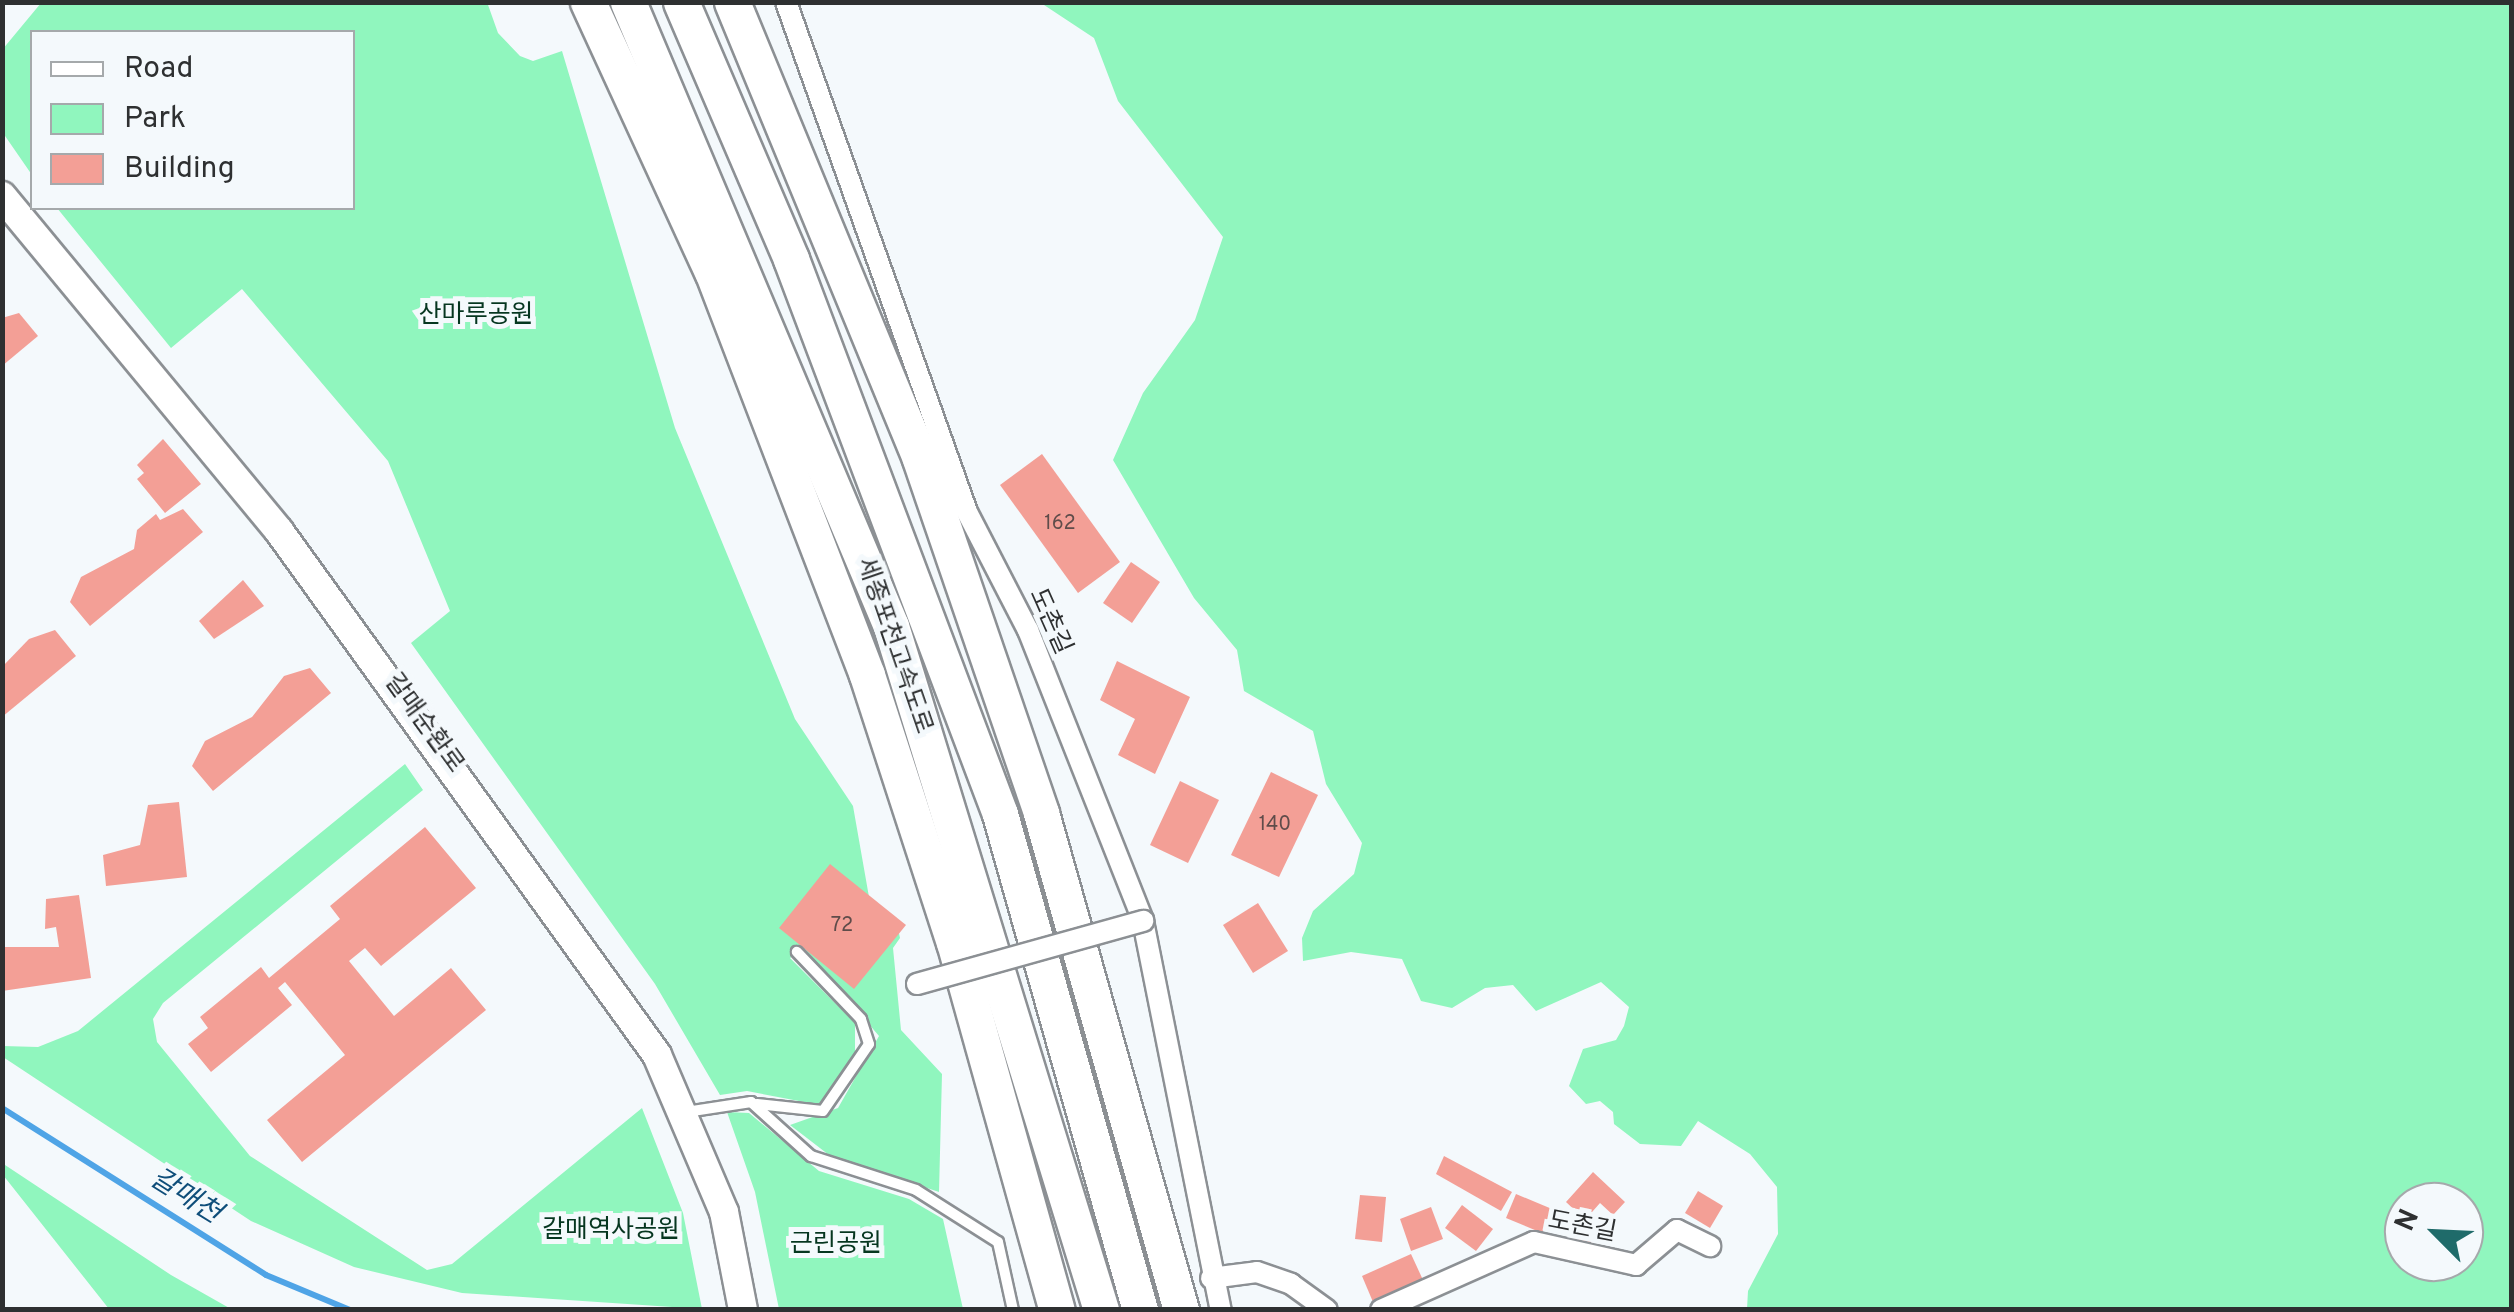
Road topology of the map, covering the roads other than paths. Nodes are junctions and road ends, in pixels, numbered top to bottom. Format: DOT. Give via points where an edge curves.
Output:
graph roads {
  1 [pos="588,2"];
  2 [pos="628,2"];
  3 [pos="681,2"];
  4 [pos="732,2"];
  5 [pos="786,2"];
  6 [pos="2,196"];
  7 [pos="1142,921"];
  8 [pos="797,952"];
  9 [pos="916,984"];
  10 [pos="752,1102"];
  11 [pos="686,1112"];
  12 [pos="1710,1246"];
  13 [pos="1211,1278"];
  14 [pos="742,1310"];
  15 [pos="1013,1310"];
  16 [pos="1058,1310"];
  17 [pos="1101,1310"];
  18 [pos="1140,1310"];
  19 [pos="1181,1310"];
  20 [pos="1221,1310"];
  21 [pos="1327,1310"];
  22 [pos="1381,1310"];
  1 -- 16 [label="highway" via="712,270 868,675 954,942"];
  2 -- 17 [label="highway, 세종포천고속도로" via="890,626"];
  3 -- 18 [label="highway, 세종포천고속도로" via="791,259 1000,814"];
  4 -- 19 [label="highway" via="920,459 1041,814"];
  5 -- 7 [label="street, 도촌길" via="968,512 1028,630"];
  6 -- 11 [label="street, 갈매순환로" via="385,671 622,1003"];
  7 -- 9 [label="street, bridge"];
  7 -- 13 [label="street, 도촌길"];
  8 -- 10 [label="lane" via="861,1020 870,1044 823,1111"];
  10 -- 11 [label="lane"];
  10 -- 15 [label="lane" via="810,1156 916,1190 998,1242"];
  11 -- 14 [label="street, 갈매순환로" via="724,1212"];
  12 -- 22 [label="street, 도촌길" via="1677,1230 1636,1265 1534,1242"];
  13 -- 20 [label="street, 도촌길"];
  13 -- 21 [label="street" via="1256,1272 1291,1284"];
}
